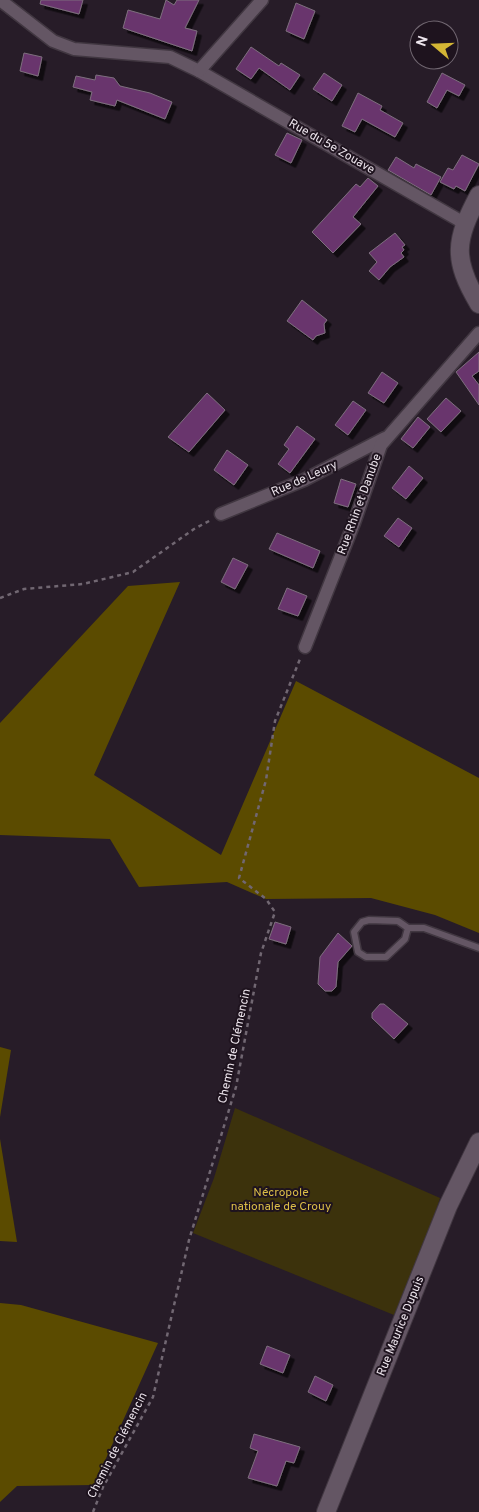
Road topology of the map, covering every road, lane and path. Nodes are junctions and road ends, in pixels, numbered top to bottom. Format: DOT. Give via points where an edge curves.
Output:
graph roads {
  1 [pos="0,0"];
  2 [pos="262,0"];
  3 [pos="200,70"];
  4 [pos="479,195"];
  5 [pos="464,223"];
  6 [pos="479,304"];
  7 [pos="479,333"];
  8 [pos="385,438"];
  9 [pos="221,514"];
  10 [pos="0,598"];
  11 [pos="305,647"];
  12 [pos="408,928"];
  13 [pos="479,948"];
  14 [pos="479,1142"];
  15 [pos="93,1512"];
  16 [pos="326,1512"];
  1 -- 3 [label="street, Rue du 5e Zouave" via="53,41 74,49 170,56"];
  2 -- 3 [label="street"];
  3 -- 5 [label="street, Rue du 5e Zouave"];
  4 -- 5 [label="main road"];
  5 -- 6 [label="main road" via="460,240 462,268"];
  7 -- 8 [label="street, Rue Rhin et Danube"];
  8 -- 9 [label="street, Rue de Leury" via="304,480"];
  8 -- 11 [label="street, Rue Rhin et Danube"];
  9 -- 10 [label="path" via="133,572 83,584 24,589"];
  11 -- 15 [label="path, Chemin de Clémencin" via="275,721 266,780 239,878 266,899 274,912 261,953 236,1087 189,1240 153,1397"];
  12 -- 12 [label="lane" via="398,921 362,922 354,932 358,952 366,957 386,957 404,939"];
  12 -- 13 [label="lane" via="424,928"];
  14 -- 16 [label="main road, Rue Maurice Dupuis" via="448,1206"];
}
